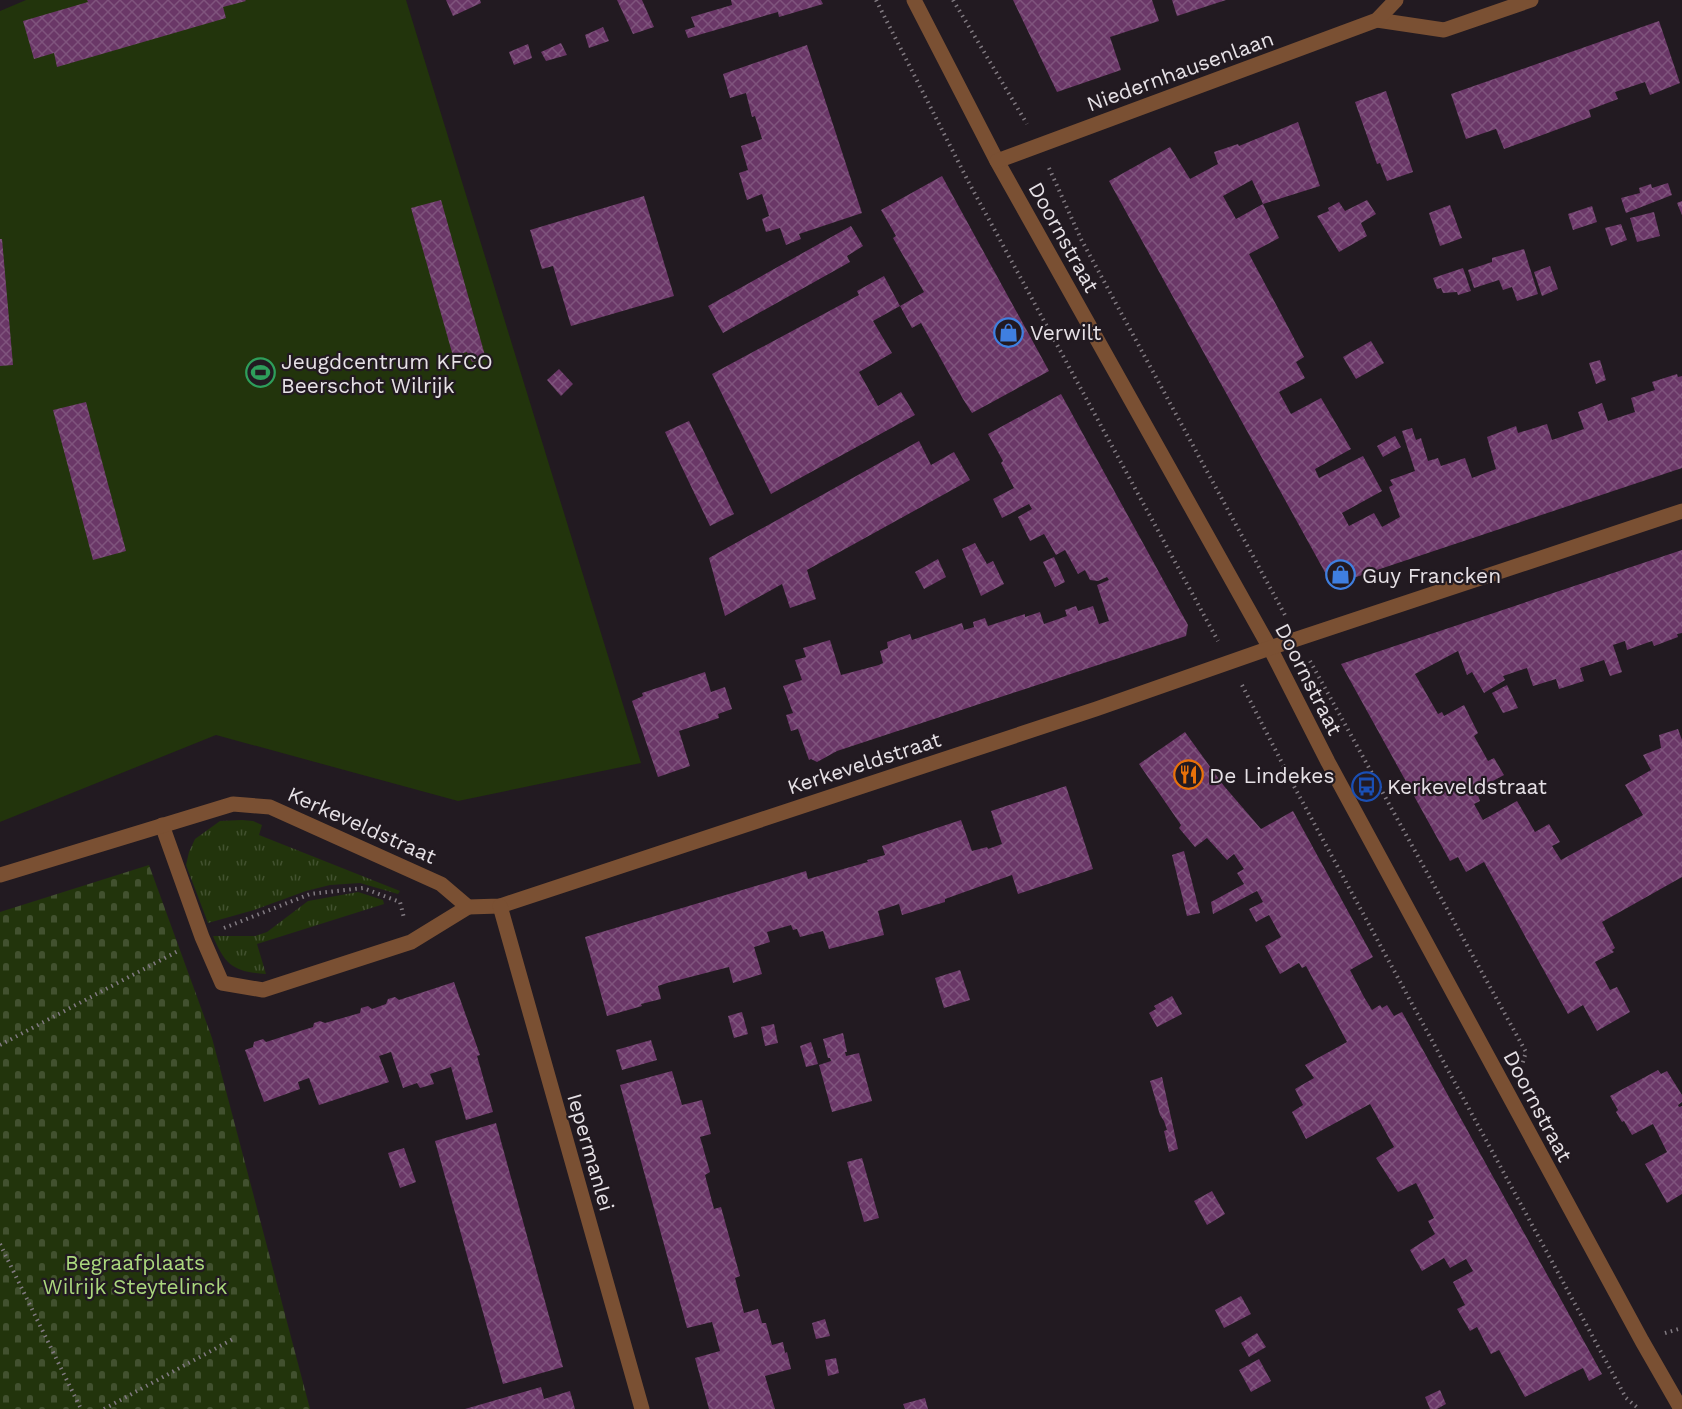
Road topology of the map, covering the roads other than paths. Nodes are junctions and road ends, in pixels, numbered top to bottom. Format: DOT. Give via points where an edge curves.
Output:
graph roads {
  1 [pos="914,0"];
  2 [pos="1396,0"];
  3 [pos="1531,0"];
  4 [pos="1377,20"];
  5 [pos="997,161"];
  6 [pos="1682,511"];
  7 [pos="1270,648"];
  8 [pos="162,825"];
  9 [pos="0,875"];
  10 [pos="500,906"];
  11 [pos="468,907"];
  12 [pos="642,1409"];
  13 [pos="1681,1409"];
  1 -- 5 [label="street, Doornstraat"];
  2 -- 4 [label="street, Niedernhausenlaan"];
  3 -- 4 [label="street, Niedernhausenlaan" via="1444,30"];
  4 -- 5 [label="street, Niedernhausenlaan"];
  5 -- 7 [label="street, Doornstraat"];
  6 -- 7 [label="street, Kerkeveldstraat"];
  7 -- 10 [label="street, Kerkeveldstraat"];
  7 -- 13 [label="street, Doornstraat" via="1328,762"];
  8 -- 9 [label="street, Kerkeveldstraat"];
  8 -- 11 [label="street, Kerkeveldstraat" via="233,804 270,807 441,884"];
  8 -- 11 [label="street, Kerkeveldstraat" via="222,983 263,990 411,942"];
  10 -- 11 [label="street, Kerkeveldstraat"];
  10 -- 12 [label="street, Iepermanlei"];
}
